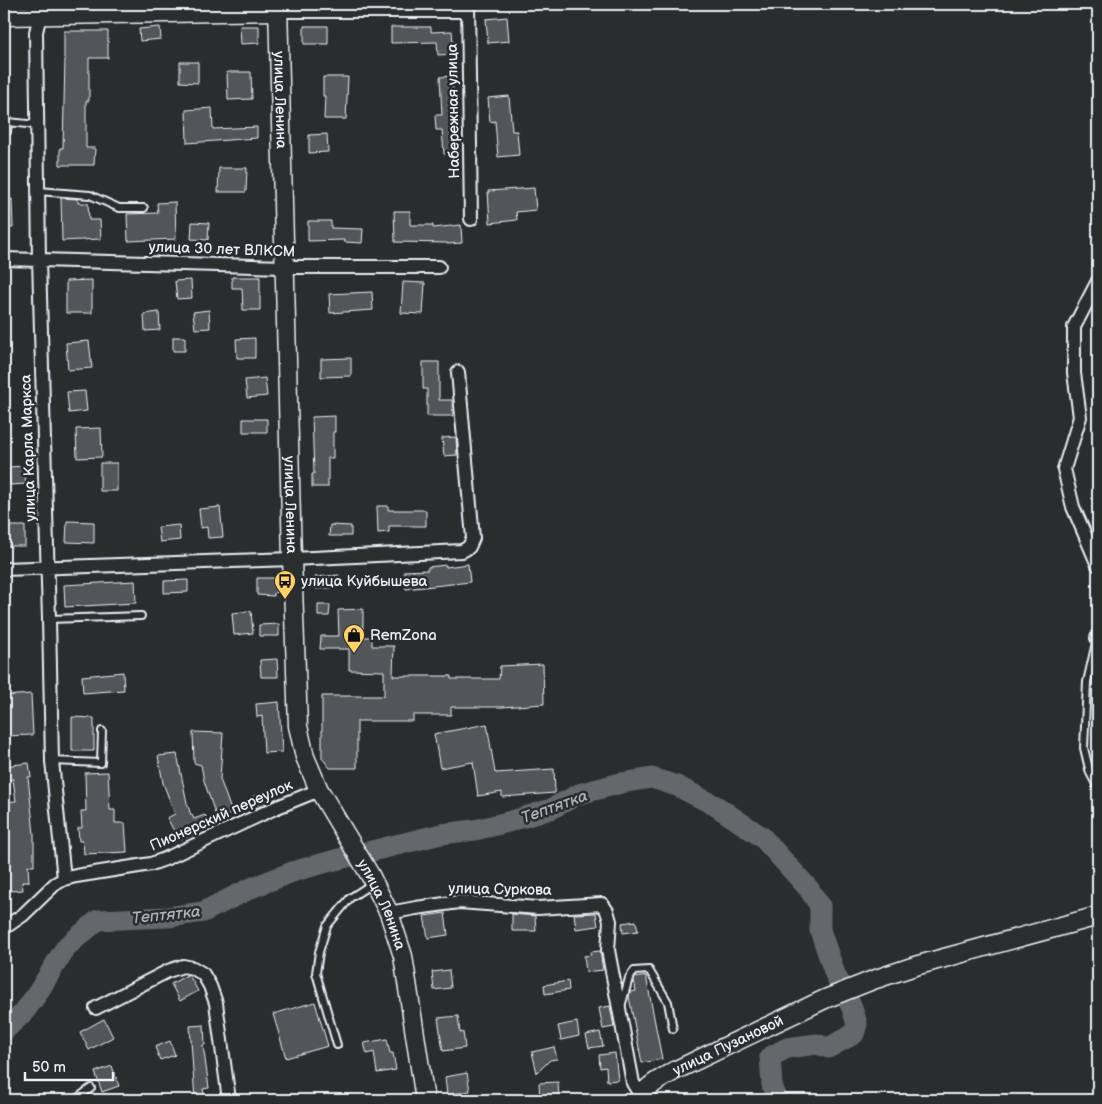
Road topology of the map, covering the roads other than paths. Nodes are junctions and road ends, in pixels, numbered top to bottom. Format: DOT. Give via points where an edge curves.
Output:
graph roads {
  1 [pos="278,7"];
  2 [pos="468,8"];
  3 [pos="40,10"];
  4 [pos="4,16"];
  5 [pos="37,125"];
  6 [pos="7,132"];
  7 [pos="38,191"];
  8 [pos="144,208"];
  9 [pos="471,218"];
  10 [pos="4,259"];
  11 [pos="39,259"];
  12 [pos="285,267"];
  13 [pos="439,267"];
  14 [pos="1098,281"];
  15 [pos="458,372"];
  16 [pos="292,559"];
  17 [pos="1098,565"];
  18 [pos="48,568"];
  19 [pos="4,569"];
  20 [pos="141,616"];
  21 [pos="49,619"];
  22 [pos="1098,637"];
  23 [pos="102,731"];
  24 [pos="52,761"];
  25 [pos="1098,788"];
  26 [pos="319,790"];
  27 [pos="372,879"];
  28 [pos="64,880"];
  29 [pos="390,913"];
  30 [pos="1098,916"];
  31 [pos="4,928"];
  32 [pos="96,1008"];
  33 [pos="620,1013"];
  34 [pos="673,1030"];
  35 [pos="337,1044"];
  36 [pos="91,1088"];
  37 [pos="640,1098"];
  38 [pos="75,1100"];
  39 [pos="229,1100"];
  40 [pos="425,1100"];
  1 -- 2 [label="street"];
  1 -- 3 [label="main road"];
  1 -- 12 [label="main road, улица Ленина"];
  2 -- 9 [label="street, Набережная улица"];
  3 -- 4 [label="main road"];
  3 -- 5 [label="street, улица Карла Маркса" via="36,32"];
  5 -- 6 [label="lane" via="8,122"];
  5 -- 7 [label="street, улица Карла Маркса"];
  7 -- 8 [label="lane" via="90,195 119,208"];
  7 -- 11 [label="street, улица Карла Маркса"];
  10 -- 11 [label="street, улица 30 лет ВЛКСМ"];
  11 -- 12 [label="street, улица 30 лет ВЛКСМ"];
  11 -- 18 [label="street, улица Карла Маркса"];
  12 -- 13 [label="street, улица 30 лет ВЛКСМ"];
  12 -- 16 [label="main road, улица Ленина"];
  14 -- 17 [label="street" via="1074,327 1074,373 1080,418 1064,469 1073,507"];
  15 -- 16 [label="street" via="473,538 469,547 462,551"];
  16 -- 18 [label="street"];
  16 -- 26 [label="main road, улица Ленина" via="298,726 305,757"];
  18 -- 19 [label="street"];
  18 -- 21 [label="street, улица Карла Маркса"];
  20 -- 21 [label="lane"];
  21 -- 24 [label="street, улица Карла Маркса"];
  22 -- 25 [label="lane" via="1087,682 1084,748"];
  23 -- 24 [label="lane" via="101,763"];
  24 -- 28 [label="street, улица Карла Маркса"];
  26 -- 27 [label="main road, улица Ленина"];
  26 -- 28 [label="street, Пионерский переулок" via="151,864"];
  27 -- 29 [label="main road, улица Ленина"];
  27 -- 35 [label="lane" via="350,898 327,926 319,952 316,973"];
  28 -- 31 [label="street, Пионерский переулок"];
  29 -- 33 [label="street, улица Суркова" via="459,902 538,908 602,904 610,921 608,950"];
  29 -- 40 [label="main road, улица Ленина" via="403,956"];
  30 -- 37 [label="main road, улица Пузановой" via="915,966 825,999 674,1072 650,1086"];
  32 -- 39 [label="street" via="183,966 203,974 216,1003"];
  33 -- 34 [label="lane" via="629,978 634,971 649,970 668,1002"];
  33 -- 37 [label="street" via="633,1083"];
  36 -- 38 [label="lane"];
}
